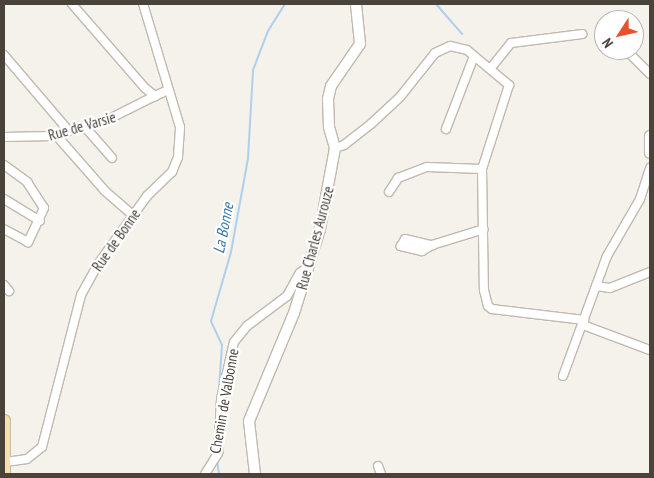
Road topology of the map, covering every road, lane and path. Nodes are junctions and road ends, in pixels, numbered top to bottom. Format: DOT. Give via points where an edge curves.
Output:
graph roads {
  1 [pos="72,4"];
  2 [pos="143,4"];
  3 [pos="356,4"];
  4 [pos="582,34"];
  5 [pos="4,55"];
  6 [pos="474,56"];
  7 [pos="636,60"];
  8 [pos="490,69"];
  9 [pos="650,74"];
  10 [pos="168,90"];
  11 [pos="155,96"];
  12 [pos="85,127"];
  13 [pos="446,129"];
  14 [pos="69,131"];
  15 [pos="56,135"];
  16 [pos="650,136"];
  17 [pos="4,137"];
  18 [pos="335,148"];
  19 [pos="650,153"];
  20 [pos="112,158"];
  21 [pos="4,165"];
  22 [pos="650,168"];
  23 [pos="482,169"];
  24 [pos="389,192"];
  25 [pos="4,199"];
  26 [pos="133,215"];
  27 [pos="40,221"];
  28 [pos="4,229"];
  29 [pos="484,229"];
  30 [pos="432,246"];
  31 [pos="308,267"];
  32 [pos="650,272"];
  33 [pos="596,286"];
  34 [pos="584,322"];
  35 [pos="650,350"];
  36 [pos="563,376"];
  37 [pos="4,421"];
  38 [pos="5,462"];
  39 [pos="378,466"];
  40 [pos="205,474"];
  41 [pos="255,474"];
  42 [pos="381,474"];
  1 -- 11 [label="street"];
  2 -- 10 [label="street, Rue de Bonne"];
  3 -- 18 [label="street, Rue Charles Aurouze" via="360,44 331,86 328,99 329,127"];
  4 -- 8 [label="street" via="511,43"];
  5 -- 14 [label="street"];
  6 -- 8 [label="street"];
  6 -- 13 [label="street"];
  6 -- 18 [label="street" via="457,46 441,49 371,124"];
  7 -- 9 [label="street"];
  8 -- 23 [label="street" via="506,81 509,90"];
  10 -- 11 [label="street, Rue de Varsie"];
  10 -- 26 [label="street, Rue de Bonne" via="180,127 178,157 172,172"];
  11 -- 12 [label="street, Rue de Varsie" via="123,114"];
  12 -- 14 [label="street, Rue de Varsie"];
  12 -- 20 [label="street"];
  14 -- 15 [label="street, Rue de Varsie"];
  15 -- 17 [label="street, Rue de Varsie" via="36,139"];
  15 -- 26 [label="street" via="104,191"];
  16 -- 19 [label="street"];
  18 -- 31 [label="street, Rue Charles Aurouze" via="320,229"];
  21 -- 27 [label="street" via="27,182 40,199 44,208"];
  22 -- 33 [label="street" via="640,199 607,256"];
  23 -- 24 [label="street" via="427,167 398,178"];
  23 -- 29 [label="street"];
  25 -- 27 [label="street"];
  26 -- 38 [label="street, Rue de Bonne" via="98,264 81,295 42,447 27,459"];
  27 -- 28 [label="street" via="28,242"];
  29 -- 30 [label="street"];
  29 -- 34 [label="street" via="484,290 490,308"];
  31 -- 40 [label="street, Chemin de Valbonne" via="300,273 287,296 247,326 234,342 221,399 218,452"];
  31 -- 41 [label="street, Rue Charles Aurouze" via="294,313 249,421"];
  32 -- 33 [label="street" via="610,288"];
  33 -- 34 [label="street"];
  34 -- 35 [label="street"];
  34 -- 36 [label="street" via="567,357"];
  37 -- 38 [label="main road"];
  39 -- 42 [label="street"];
}
